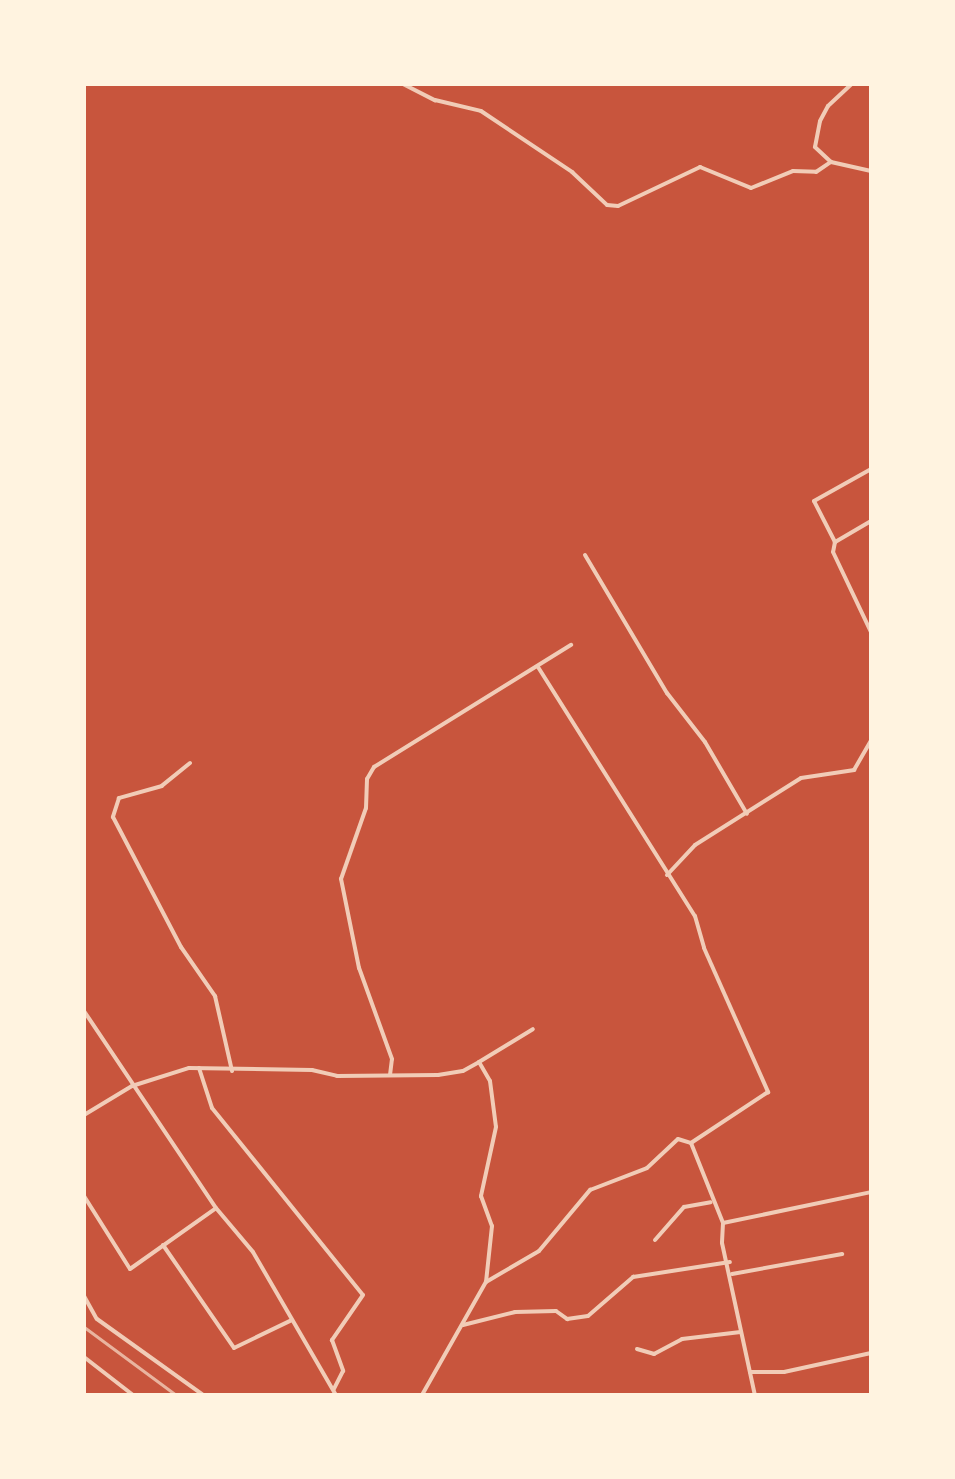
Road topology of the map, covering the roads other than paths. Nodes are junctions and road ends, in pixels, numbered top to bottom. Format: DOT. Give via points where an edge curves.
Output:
graph roads {
  1 [pos="403,84"];
  2 [pos="852,84"];
  3 [pos="831,162"];
  4 [pos="871,171"];
  5 [pos="871,469"];
  6 [pos="871,521"];
  7 [pos="835,542"];
  8 [pos="585,555"];
  9 [pos="871,632"];
  10 [pos="571,645"];
  11 [pos="538,667"];
  12 [pos="871,741"];
  13 [pos="190,763"];
  14 [pos="747,814"];
  15 [pos="667,875"];
  16 [pos="84,1011"];
  17 [pos="533,1029"];
  18 [pos="479,1062"];
  19 [pos="199,1068"];
  20 [pos="232,1071"];
  21 [pos="390,1075"];
  22 [pos="132,1086"];
  23 [pos="84,1115"];
  24 [pos="691,1143"];
  25 [pos="871,1192"];
  26 [pos="84,1196"];
  27 [pos="711,1202"];
  28 [pos="216,1208"];
  29 [pos="723,1223"];
  30 [pos="655,1240"];
  31 [pos="163,1245"];
  32 [pos="842,1254"];
  33 [pos="730,1262"];
  34 [pos="732,1274"];
  35 [pos="486,1282"];
  36 [pos="84,1296"];
  37 [pos="292,1320"];
  38 [pos="461,1326"];
  39 [pos="741,1332"];
  40 [pos="637,1349"];
  41 [pos="871,1353"];
  42 [pos="84,1357"];
  43 [pos="750,1372"];
  44 [pos="334,1392"];
  45 [pos="133,1395"];
  46 [pos="203,1395"];
  47 [pos="422,1395"];
  48 [pos="755,1395"];
  1 -- 3 [label="street" via="435,100 481,111 572,172 607,205 632,201 700,167 751,188 793,171 816,172"];
  2 -- 3 [label="street" via="820,121 815,147"];
  3 -- 4 [label="street"];
  5 -- 7 [label="street" via="814,501"];
  6 -- 7 [label="street"];
  7 -- 9 [label="street" via="833,552"];
  8 -- 14 [label="street"];
  10 -- 11 [label="street"];
  11 -- 15 [label="street"];
  11 -- 21 [label="street" via="374,767 367,779 366,808 341,879 359,968 392,1059"];
  12 -- 14 [label="street" via="854,770 801,778"];
  13 -- 20 [label="street" via="162,786 119,798 113,817 181,947 215,996"];
  14 -- 15 [label="street" via="695,845"];
  15 -- 24 [label="street" via="695,916 768,1092"];
  16 -- 22 [label="street"];
  17 -- 18 [label="street"];
  18 -- 21 [label="street" via="463,1071"];
  18 -- 35 [label="street" via="490,1081 496,1127 481,1196 492,1226"];
  19 -- 20 [label="street"];
  19 -- 22 [label="street"];
  19 -- 44 [label="street" via="212,1108 363,1295 332,1340 343,1371"];
  20 -- 21 [label="street"];
  22 -- 23 [label="street"];
  22 -- 28 [label="street"];
  24 -- 27 [label="street"];
  24 -- 35 [label="street" via="678,1139 647,1168 590,1190 539,1251"];
  25 -- 29 [label="street"];
  26 -- 31 [label="street" via="130,1269"];
  27 -- 29 [label="street"];
  27 -- 30 [label="street" via="684,1207"];
  28 -- 31 [label="street"];
  28 -- 37 [label="street" via="253,1252"];
  29 -- 33 [label="street" via="722,1243"];
  31 -- 37 [label="street" via="234,1348"];
  32 -- 34 [label="street"];
  33 -- 34 [label="street"];
  33 -- 38 [label="street" via="633,1277 588,1316 567,1319 556,1311 515,1312"];
  34 -- 39 [label="street"];
  35 -- 38 [label="street"];
  36 -- 46 [label="street" via="97,1319"];
  37 -- 44 [label="street"];
  38 -- 47 [label="street"];
  39 -- 40 [label="street" via="682,1339 654,1354"];
  39 -- 43 [label="street"];
  41 -- 43 [label="street" via="784,1372"];
  42 -- 45 [label="street"];
  43 -- 48 [label="street"];
}
